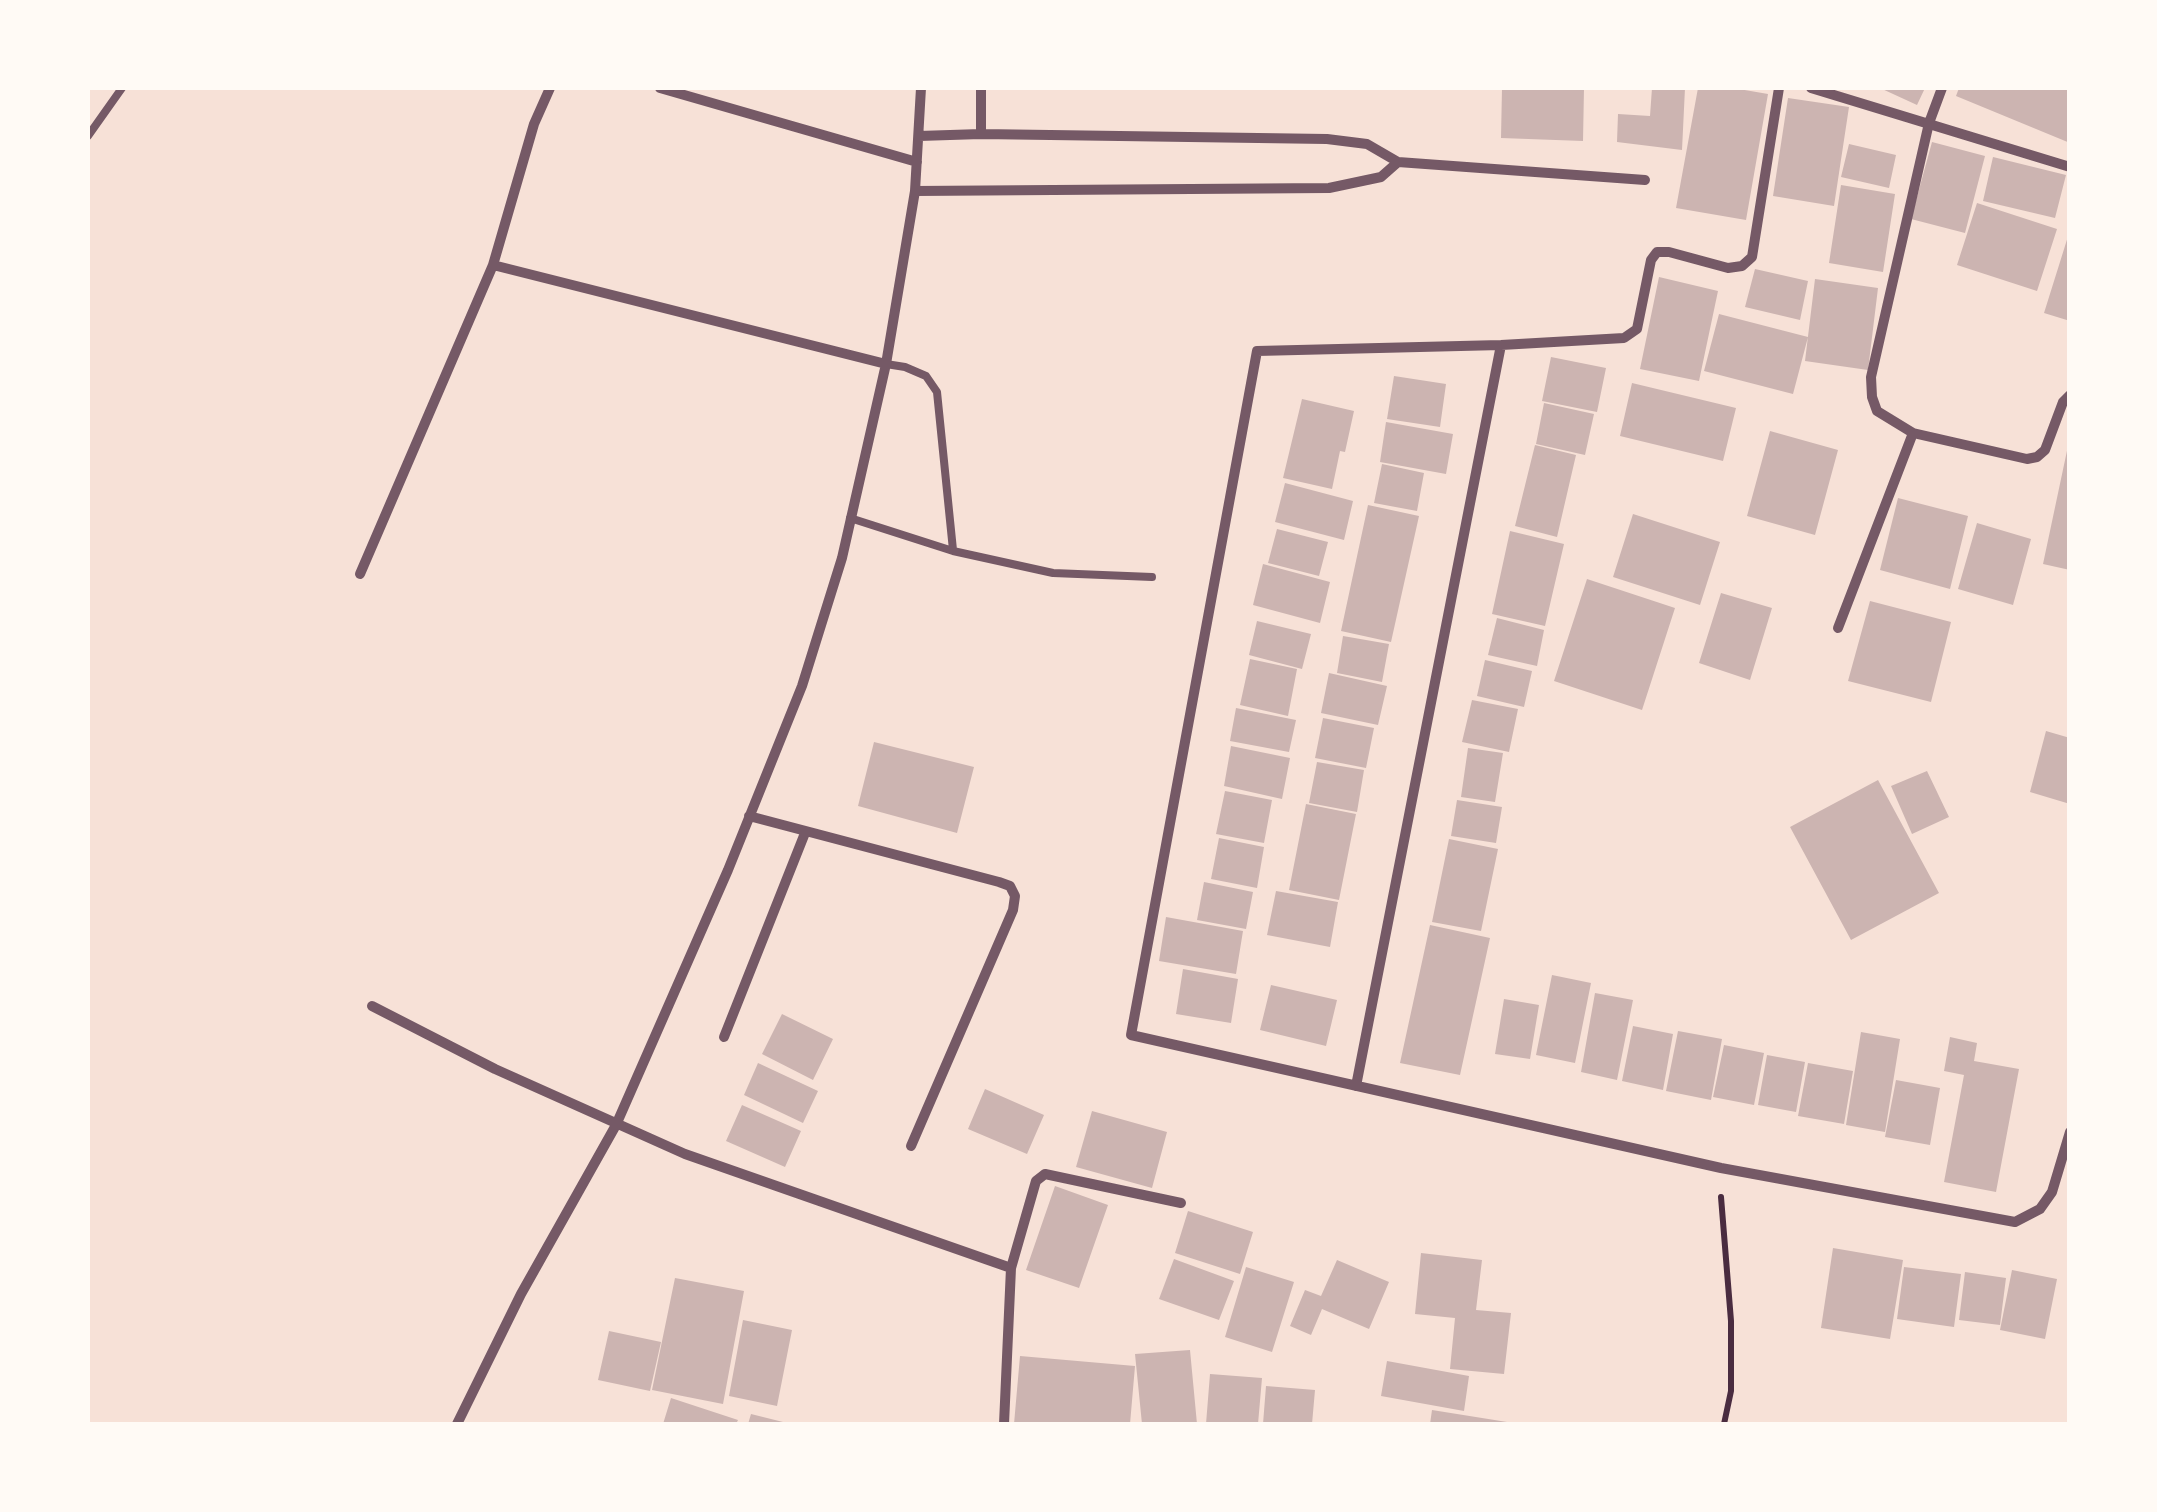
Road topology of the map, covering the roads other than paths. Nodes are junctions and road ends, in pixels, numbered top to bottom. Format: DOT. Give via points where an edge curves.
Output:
graph roads {
  1 [pos="122,88"];
  2 [pos="550,88"];
  3 [pos="660,88"];
  4 [pos="920,88"];
  5 [pos="981,88"];
  6 [pos="1779,88"];
  7 [pos="1811,88"];
  8 [pos="1942,88"];
  9 [pos="1929,123"];
  10 [pos="981,134"];
  11 [pos="88,136"];
  12 [pos="919,136"];
  13 [pos="916,162"];
  14 [pos="1398,162"];
  15 [pos="2070,167"];
  16 [pos="1644,180"];
  17 [pos="915,191"];
  18 [pos="493,265"];
  19 [pos="1501,345"];
  20 [pos="886,364"];
  21 [pos="2070,395"];
  22 [pos="1913,432"];
  23 [pos="850,518"];
  24 [pos="953,551"];
  25 [pos="360,574"];
  26 [pos="1152,577"];
  27 [pos="1838,628"];
  28 [pos="749,816"];
  29 [pos="805,833"];
  30 [pos="372,1006"];
  31 [pos="724,1037"];
  32 [pos="1356,1086"];
  33 [pos="616,1126"];
  34 [pos="2070,1132"];
  35 [pos="911,1146"];
  36 [pos="1182,1202"];
  37 [pos="1011,1268"];
  38 [pos="457,1424"];
  39 [pos="1004,1424"];
  1 -- 11 [label="lane"];
  2 -- 18 [label="street"];
  3 -- 13 [label="street"];
  4 -- 12 [label="street"];
  5 -- 10 [label="street"];
  6 -- 19 [label="street" via="1752,257 1728,268 1656,252 1637,328 1624,338"];
  7 -- 9 [label="street"];
  8 -- 9 [label="street"];
  9 -- 15 [label="street"];
  9 -- 22 [label="street" via="1871,377 1877,411"];
  10 -- 12 [label="street"];
  10 -- 14 [label="street" via="1327,139 1368,144"];
  12 -- 13 [label="street"];
  13 -- 17 [label="street"];
  14 -- 16 [label="street"];
  14 -- 17 [label="street" via="1381,177 1328,188"];
  17 -- 20 [label="street"];
  18 -- 20 [label="street"];
  18 -- 25 [label="street"];
  19 -- 32 [label="street"];
  19 -- 32 [label="street" via="1257,351 1131,1035"];
  20 -- 23 [label="street"];
  20 -- 24 [label="lane" via="926,376 937,392"];
  21 -- 22 [label="street" via="2037,457"];
  22 -- 27 [label="street"];
  23 -- 24 [label="lane"];
  23 -- 28 [label="street" via="802,686"];
  24 -- 26 [label="lane" via="1053,573"];
  28 -- 29 [label="street"];
  28 -- 33 [label="street"];
  29 -- 31 [label="street"];
  29 -- 35 [label="street" via="999,882 1015,896"];
  30 -- 33 [label="street"];
  32 -- 34 [label="street" via="1721,1168 2014,1222 2040,1209 2052,1192"];
  33 -- 37 [label="street"];
  33 -- 38 [label="street"];
  36 -- 37 [label="street" via="1045,1174 1036,1181"];
  37 -- 39 [label="street"];
}
